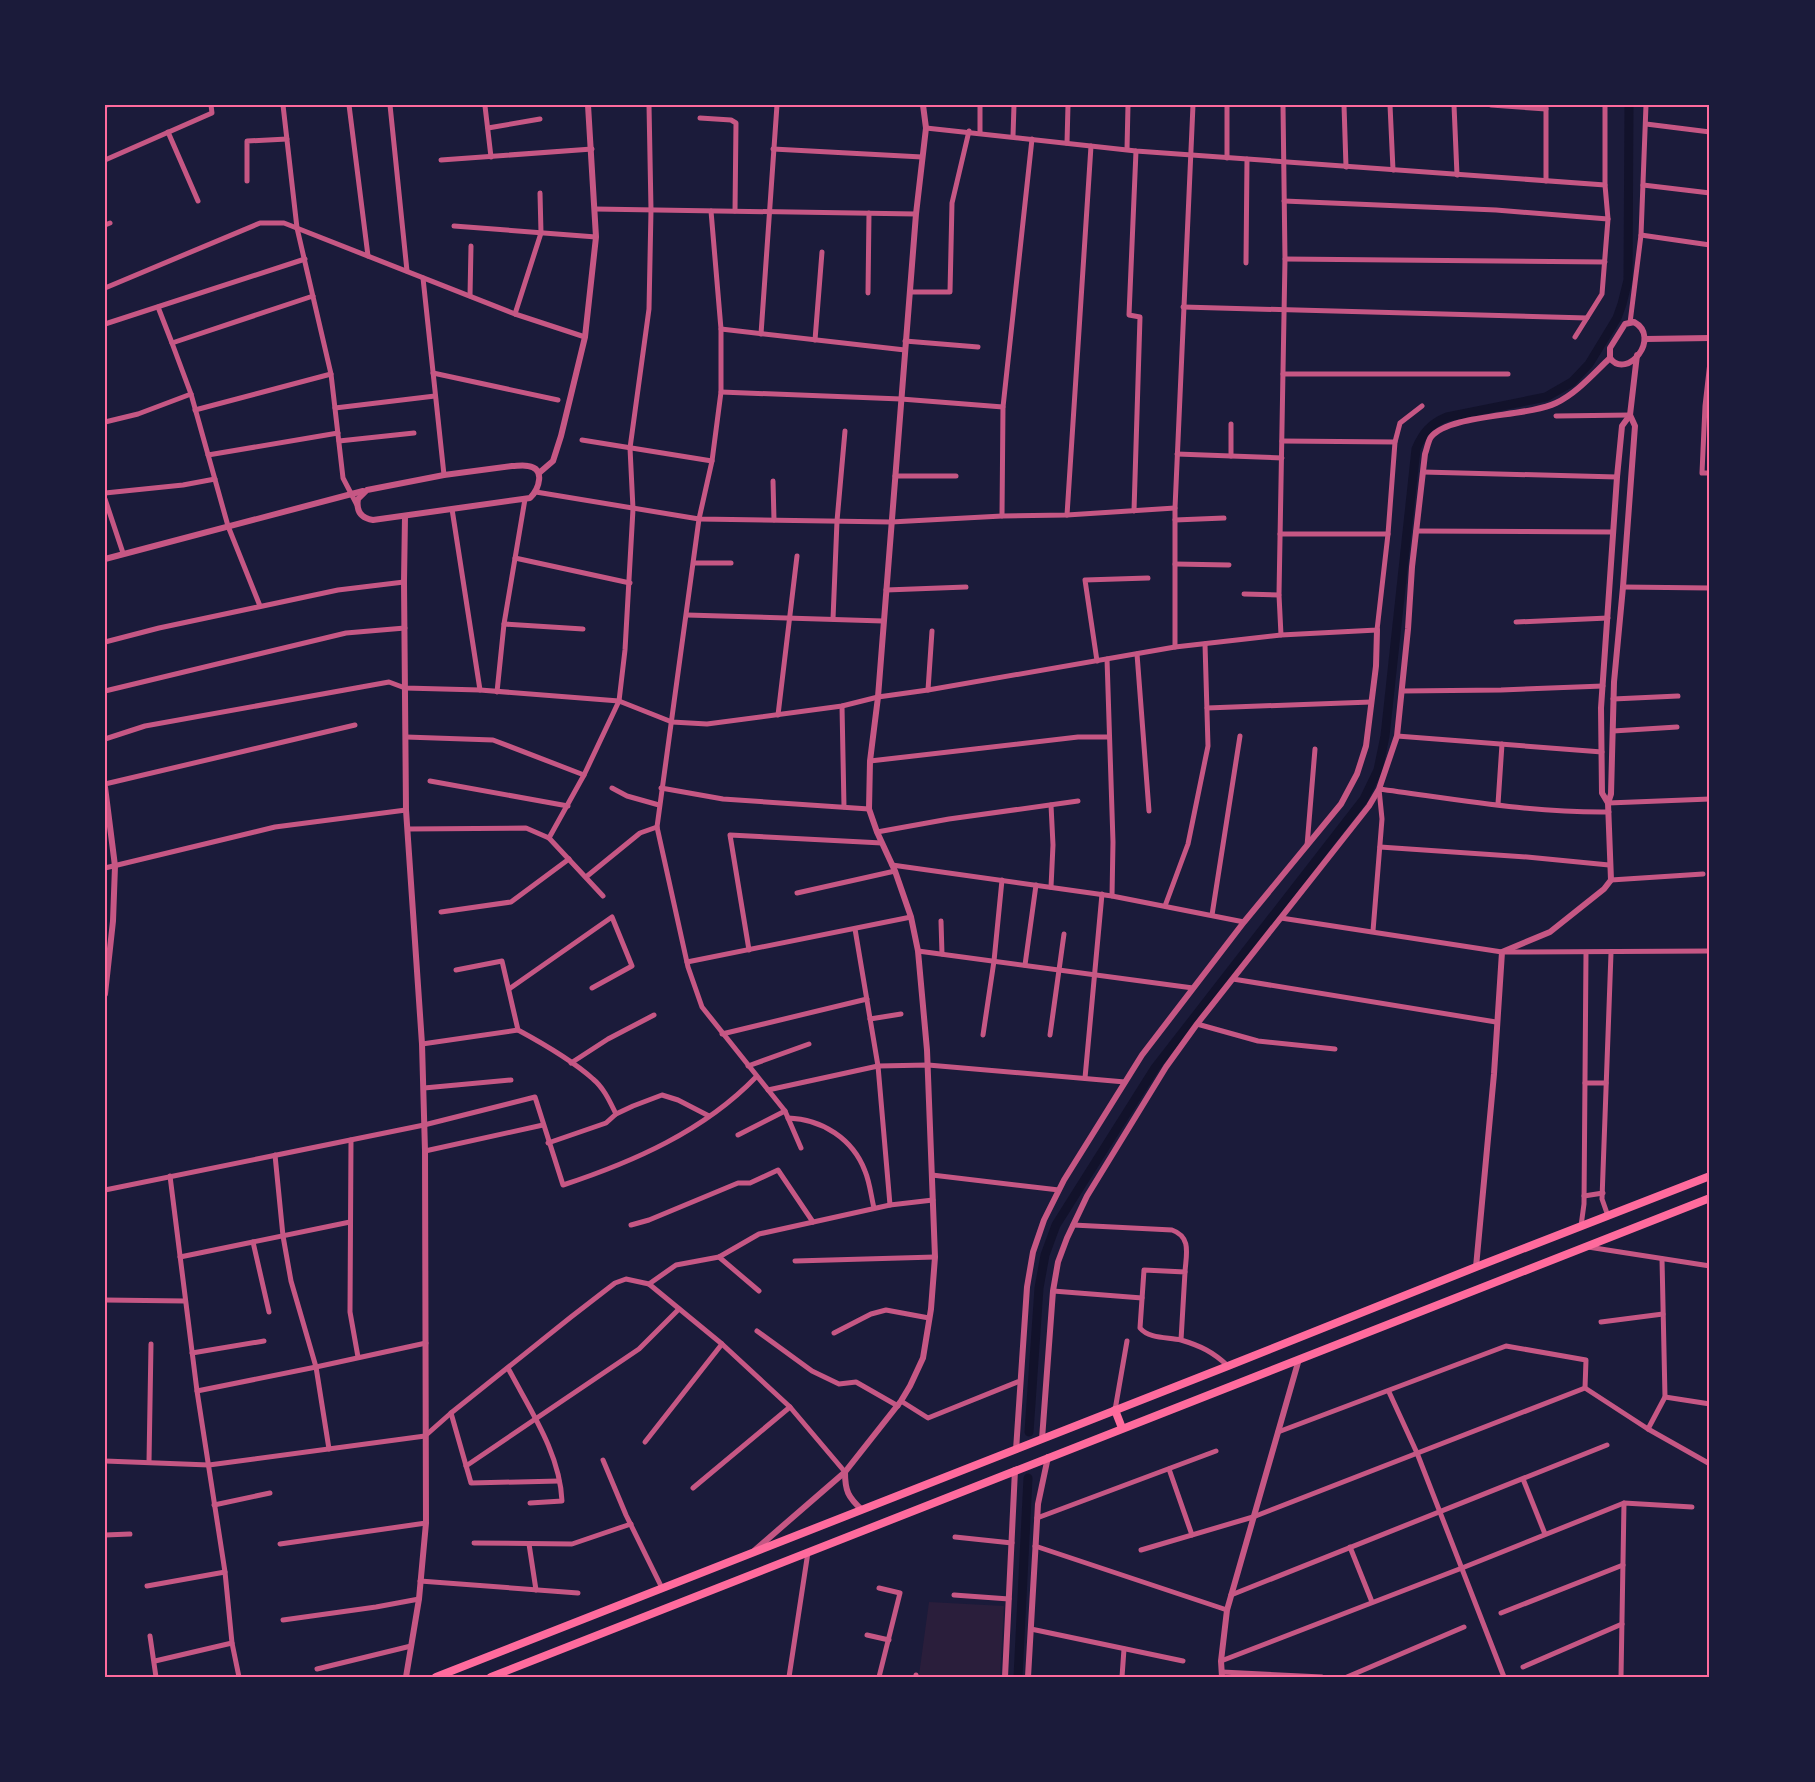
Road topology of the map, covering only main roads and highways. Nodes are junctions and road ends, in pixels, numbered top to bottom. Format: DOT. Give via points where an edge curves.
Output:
graph roads {
  1 [pos="1710,1176"];
  2 [pos="1710,1198"];
  3 [pos="1115,1410"];
  4 [pos="1122,1428"];
  5 [pos="436,1677"];
  6 [pos="491,1677"];
  1 -- 3 [label="main road"];
  2 -- 4 [label="main road"];
  3 -- 4 [label="main road"];
  3 -- 5 [label="main road"];
  4 -- 6 [label="main road"];
}
